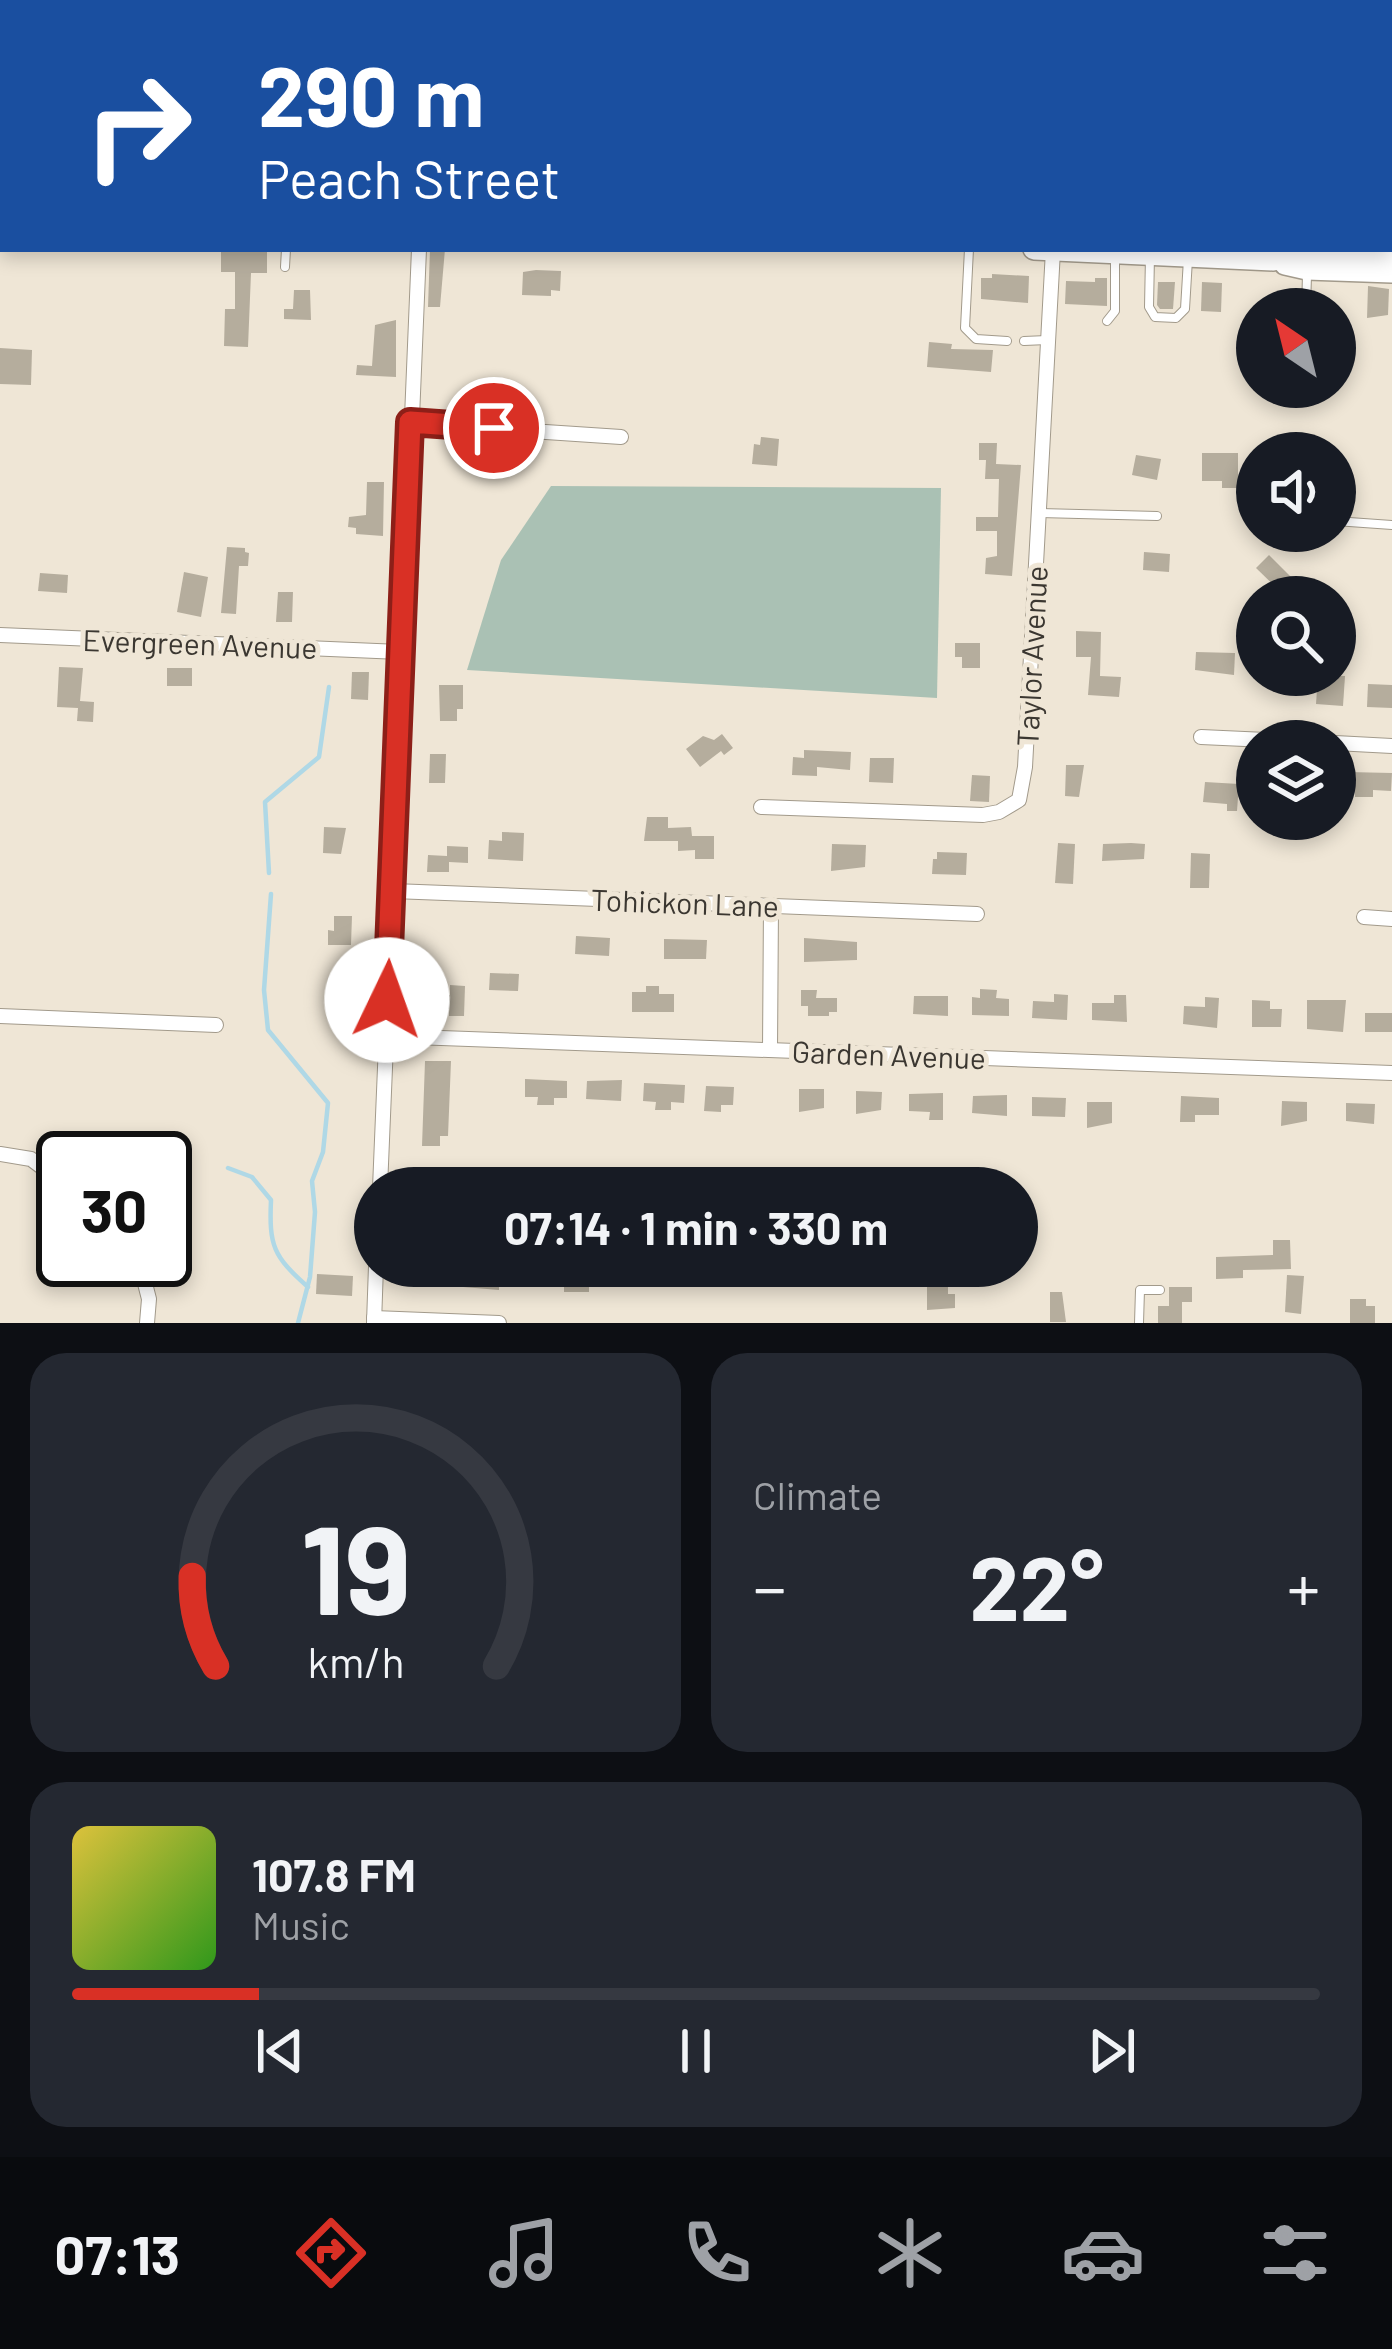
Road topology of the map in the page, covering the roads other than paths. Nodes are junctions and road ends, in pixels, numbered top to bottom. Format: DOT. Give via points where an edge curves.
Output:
graph roads {
  1 [pos="286,252"];
  2 [pos="419,252"];
  3 [pos="969,252"];
  4 [pos="1053,252"];
  5 [pos="1094,252"];
  6 [pos="1115,253"];
  7 [pos="1198,254"];
  8 [pos="1150,255"];
  9 [pos="1392,255"];
  10 [pos="1307,261"];
  11 [pos="285,267"];
  12 [pos="1392,272"];
  13 [pos="1306,288"];
  14 [pos="1107,321"];
  15 [pos="1048,340"];
  16 [pos="1007,341"];
  17 [pos="1024,341"];
  18 [pos="410,422"];
  19 [pos="621,437"];
  20 [pos="1039,513"];
  21 [pos="1157,516"];
  22 [pos="1356,522"];
  23 [pos="1392,525"];
  24 [pos="0,634"];
  25 [pos="400,652"];
  26 [pos="1201,737"];
  27 [pos="1236,739"];
  28 [pos="1356,744"];
  29 [pos="1392,746"];
  30 [pos="761,807"];
  31 [pos="393,891"];
  32 [pos="771,905"];
  33 [pos="977,914"];
  34 [pos="1364,917"];
  35 [pos="1392,919"];
  36 [pos="0,1016"];
  37 [pos="216,1025"];
  38 [pos="386,1036"];
  39 [pos="770,1050"];
  40 [pos="1392,1073"];
  41 [pos="0,1154"];
  42 [pos="36,1163"];
  43 [pos="381,1167"];
  44 [pos="146,1287"];
  45 [pos="375,1287"];
  46 [pos="1160,1290"];
  47 [pos="374,1320"];
  48 [pos="147,1323"];
  49 [pos="499,1323"];
  50 [pos="1139,1323"];
  1 -- 11 [label="lane"];
  2 -- 18 [label="street"];
  3 -- 16 [label="lane" via="965,328 976,339"];
  4 -- 15 [label="street, Taylor Avenue"];
  5 -- 6 [label="main road"];
  6 -- 8 [label="main road"];
  6 -- 14 [label="lane" via="1115,310"];
  7 -- 8 [label="main road"];
  7 -- 8 [label="lane" via="1176,318 1155,317 1149,307"];
  7 -- 10 [label="main road"];
  9 -- 10 [label="main road"];
  10 -- 12 [label="main road"];
  10 -- 13 [label="lane"];
  15 -- 17 [label="lane"];
  15 -- 20 [label="street, Taylor Avenue"];
  18 -- 19 [label="street"];
  18 -- 25 [label="street"];
  20 -- 21 [label="lane"];
  20 -- 30 [label="street, Taylor Avenue" via="1019,800 983,815"];
  22 -- 23 [label="lane"];
  24 -- 25 [label="street, Evergreen Avenue"];
  25 -- 31 [label="street"];
  26 -- 27 [label="street"];
  28 -- 29 [label="street"];
  31 -- 32 [label="street, Tohickon Lane"];
  31 -- 38 [label="street"];
  32 -- 33 [label="street, Tohickon Lane"];
  32 -- 39 [label="street"];
  34 -- 35 [label="street"];
  36 -- 37 [label="street"];
  38 -- 39 [label="street, Garden Avenue"];
  38 -- 43 [label="street"];
  39 -- 40 [label="street, Garden Avenue"];
  41 -- 42 [label="street"];
  44 -- 48 [label="street"];
  45 -- 47 [label="street"];
  46 -- 50 [label="lane" via="1140,1290"];
  47 -- 49 [label="street"];
}
